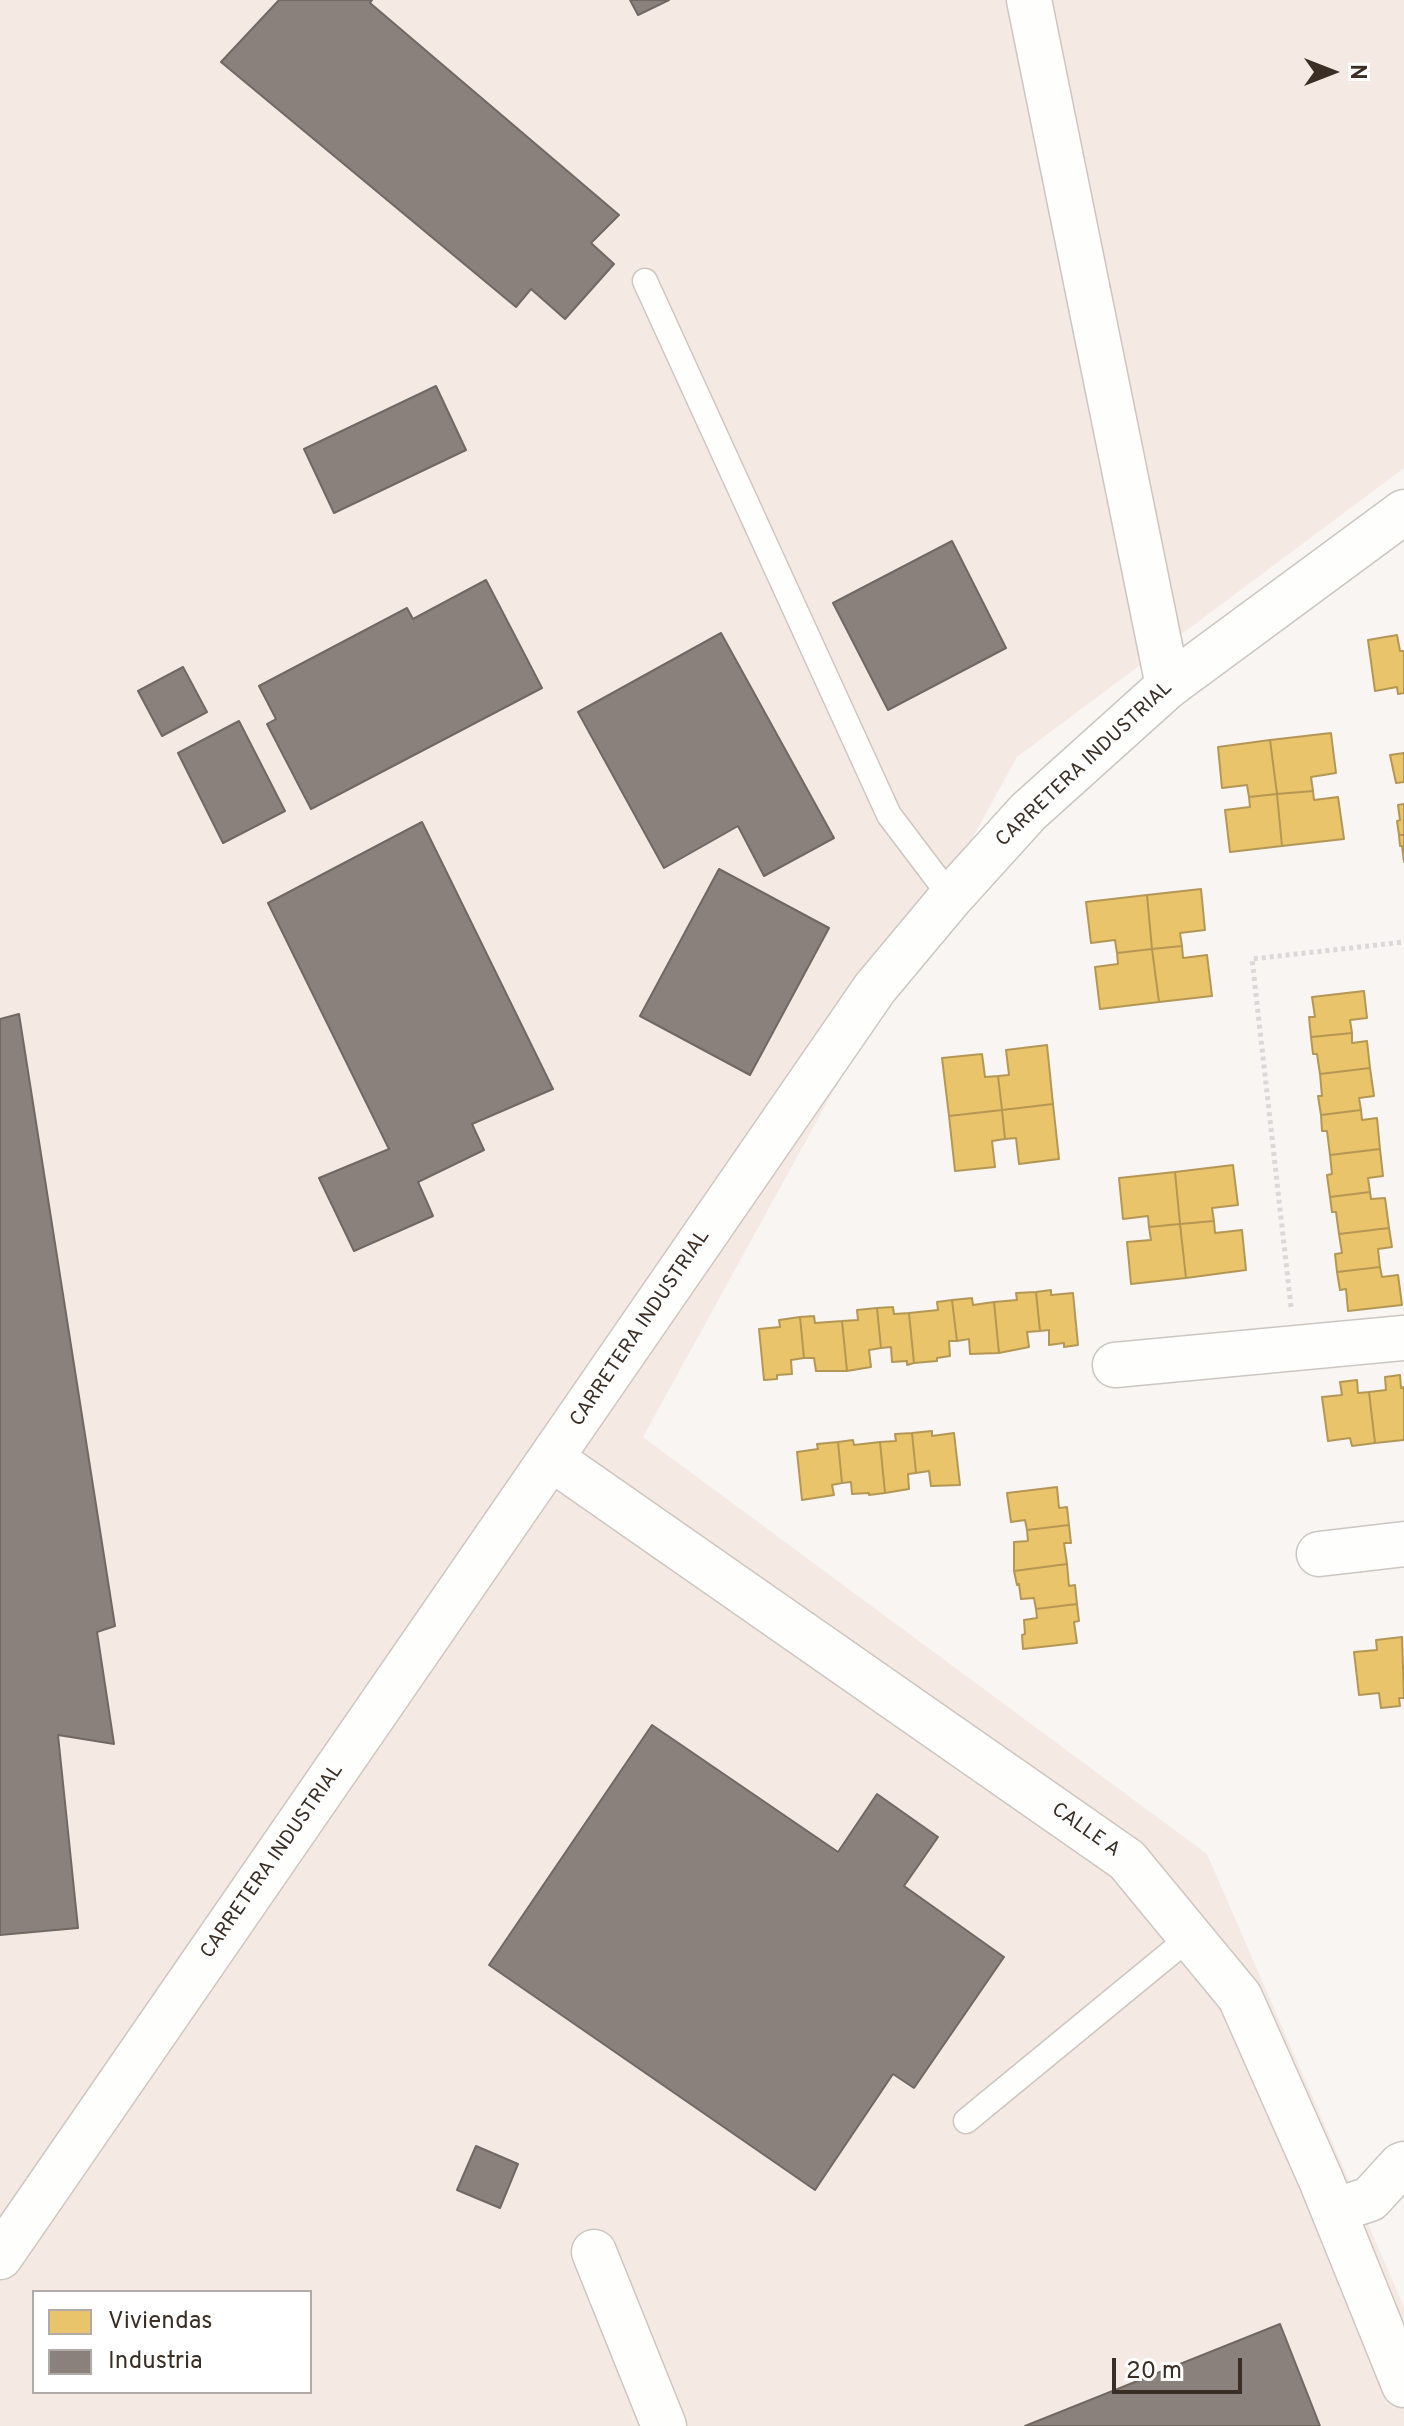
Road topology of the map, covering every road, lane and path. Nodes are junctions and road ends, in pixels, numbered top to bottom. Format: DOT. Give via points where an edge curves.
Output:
graph roads {
  1 [pos="1029,0"];
  2 [pos="645,281"];
  3 [pos="1404,512"];
  4 [pos="1168,686"];
  5 [pos="951,897"];
  6 [pos="1404,942"];
  7 [pos="1404,1338"];
  8 [pos="1296,1348"];
  9 [pos="1115,1365"];
  10 [pos="552,1459"];
  11 [pos="1404,1544"];
  12 [pos="1319,1554"];
  13 [pos="1190,1937"];
  14 [pos="966,2121"];
  15 [pos="1404,2164"];
  16 [pos="1369,2208"];
  17 [pos="594,2252"];
  18 [pos="0,2257"];
  19 [pos="1404,2385"];
  20 [pos="664,2426"];
  1 -- 4 [label="street"];
  2 -- 5 [label="lane" via="889,815"];
  3 -- 4 [label="street, CARRETERA INDUSTRIAL"];
  4 -- 5 [label="street, CARRETERA INDUSTRIAL" via="1028,812"];
  5 -- 10 [label="street, CARRETERA INDUSTRIAL" via="875,988"];
  6 -- 8 [label="path" via="1252,959"];
  7 -- 8 [label="street"];
  8 -- 9 [label="street"];
  10 -- 13 [label="street, CALLE A" via="1127,1860"];
  10 -- 18 [label="street, CARRETERA INDUSTRIAL"];
  11 -- 12 [label="street"];
  13 -- 14 [label="lane"];
  13 -- 16 [label="street, CALLE A" via="1240,1997"];
  15 -- 16 [label="street"];
  16 -- 19 [label="street, CALLE A"];
  17 -- 20 [label="street"];
}
